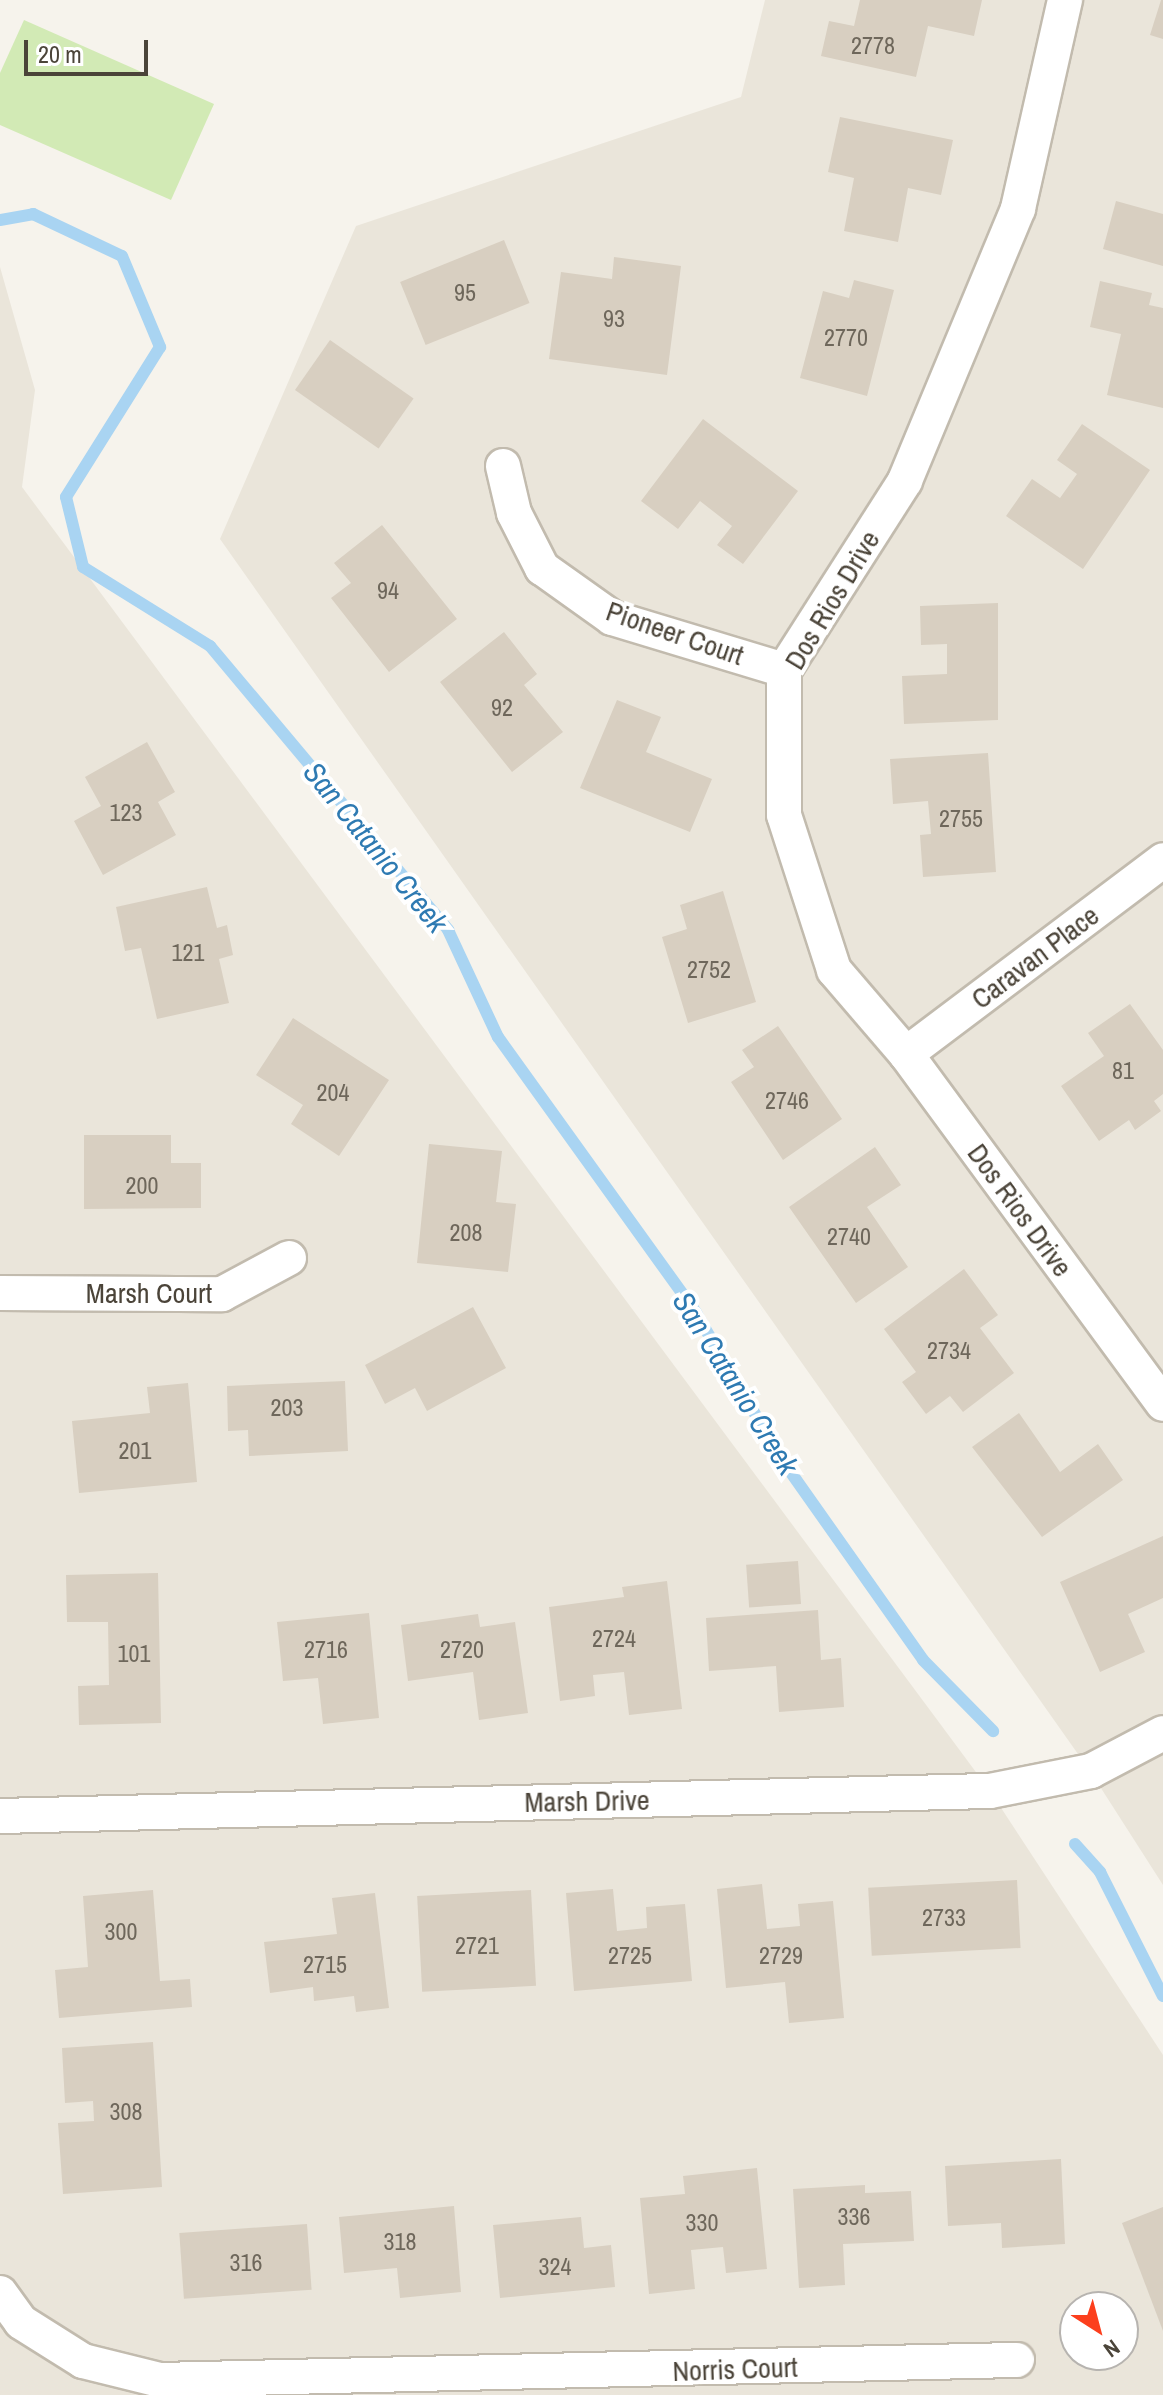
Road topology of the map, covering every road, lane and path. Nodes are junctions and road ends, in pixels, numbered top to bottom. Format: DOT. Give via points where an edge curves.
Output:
graph roads {
  1 [pos="1065,0"];
  2 [pos="503,466"];
  3 [pos="784,670"];
  4 [pos="1163,860"];
  5 [pos="906,1054"];
  6 [pos="289,1258"];
  7 [pos="0,1293"];
  8 [pos="1163,1404"];
  9 [pos="1163,1733"];
  10 [pos="0,1816"];
  11 [pos="0,2293"];
  12 [pos="10,2331"];
  13 [pos="1017,2360"];
  1 -- 3 [label="street, Dos Rios Drive" via="1018,209 905,481"];
  2 -- 3 [label="street, Pioneer Court" via="514,513 542,568 612,618"];
  3 -- 5 [label="street, Dos Rios Drive" via="784,815 834,970"];
  4 -- 5 [label="street, Caravan Place"];
  5 -- 8 [label="street, Dos Rios Drive"];
  6 -- 7 [label="street, Marsh Court" via="222,1294"];
  9 -- 10 [label="street, Marsh Drive" via="1091,1771 990,1791"];
  11 -- 12 [label="street, Norris Court"];
  12 -- 13 [label="street, Norris Court" via="83,2361 159,2380"];
}
